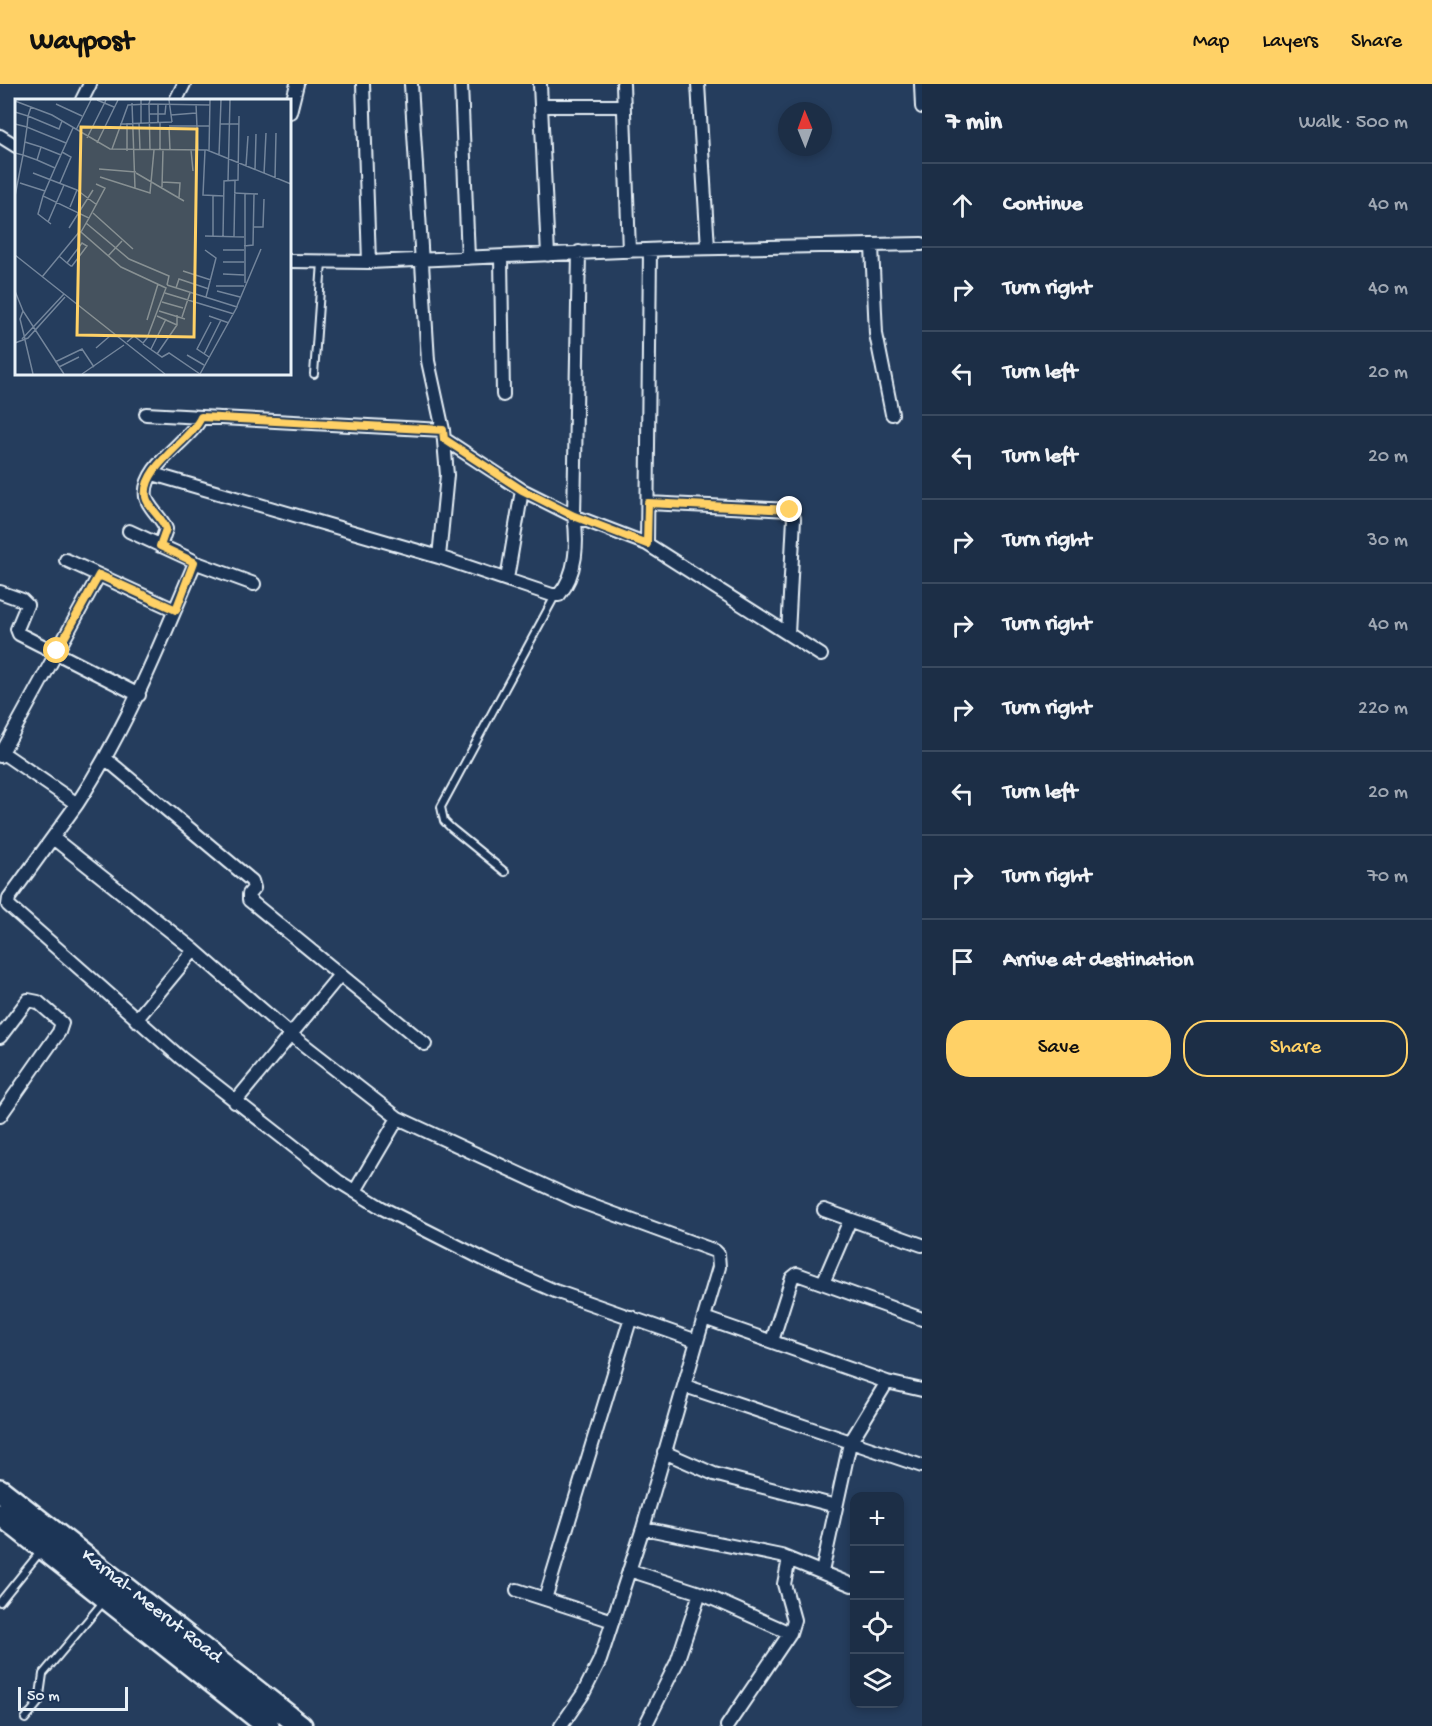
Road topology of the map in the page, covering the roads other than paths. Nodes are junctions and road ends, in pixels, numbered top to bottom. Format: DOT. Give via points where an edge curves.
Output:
graph roads {
  1 [pos="90,84"];
  2 [pos="184,84"];
  3 [pos="297,84"];
  4 [pos="363,84"];
  5 [pos="411,84"];
  6 [pos="461,84"];
  7 [pos="540,84"];
  8 [pos="623,84"];
  9 [pos="698,84"];
  10 [pos="921,84"];
  11 [pos="82,99"];
  12 [pos="177,99"];
  13 [pos="541,106"];
  14 [pos="624,106"];
  15 [pos="922,107"];
  16 [pos="291,108"];
  17 [pos="0,136"];
  18 [pos="15,145"];
  19 [pos="922,244"];
  20 [pos="872,246"];
  21 [pos="708,249"];
  22 [pos="651,250"];
  23 [pos="629,251"];
  24 [pos="579,252"];
  25 [pos="548,255"];
  26 [pos="501,257"];
  27 [pos="468,258"];
  28 [pos="423,260"];
  29 [pos="291,261"];
  30 [pos="322,262"];
  31 [pos="369,262"];
  32 [pos="314,374"];
  33 [pos="503,395"];
  34 [pos="146,414"];
  35 [pos="892,414"];
  36 [pos="201,417"];
  37 [pos="444,435"];
  38 [pos="153,474"];
  39 [pos="522,490"];
  40 [pos="648,503"];
  41 [pos="574,516"];
  42 [pos="129,531"];
  43 [pos="647,544"];
  44 [pos="160,546"];
  45 [pos="439,557"];
  46 [pos="66,560"];
  47 [pos="194,562"];
  48 [pos="99,575"];
  49 [pos="507,579"];
  50 [pos="254,584"];
  51 [pos="0,592"];
  52 [pos="555,595"];
  53 [pos="176,610"];
  54 [pos="788,634"];
  55 [pos="57,651"];
  56 [pos="821,655"];
  57 [pos="139,695"];
  58 [pos="1,753"];
  59 [pos="106,759"];
  60 [pos="77,804"];
  61 [pos="53,838"];
  62 [pos="505,872"];
  63 [pos="4,904"];
  64 [pos="194,950"];
  65 [pos="339,976"];
  66 [pos="136,1020"];
  67 [pos="290,1034"];
  68 [pos="0,1037"];
  69 [pos="424,1044"];
  70 [pos="235,1102"];
  71 [pos="0,1116"];
  72 [pos="398,1118"];
  73 [pos="355,1191"];
  74 [pos="824,1210"];
  75 [pos="850,1220"];
  76 [pos="922,1245"];
  77 [pos="823,1283"];
  78 [pos="632,1317"];
  79 [pos="704,1318"];
  80 [pos="922,1319"];
  81 [pos="697,1341"];
  82 [pos="772,1341"];
  83 [pos="887,1383"];
  84 [pos="684,1386"];
  85 [pos="922,1390"];
  86 [pos="850,1443"];
  87 [pos="664,1452"];
  88 [pos="922,1466"];
  89 [pos="0,1490"];
  90 [pos="836,1506"];
  91 [pos="0,1514"];
  92 [pos="643,1528"];
  93 [pos="43,1548"];
  94 [pos="789,1559"];
  95 [pos="629,1570"];
  96 [pos="822,1572"];
  97 [pos="850,1584"];
  98 [pos="518,1590"];
  99 [pos="700,1593"];
  100 [pos="106,1598"];
  101 [pos="545,1599"];
  102 [pos="0,1602"];
  103 [pos="613,1621"];
  104 [pos="790,1633"];
  105 [pos="25,1719"];
  106 [pos="264,1725"];
  107 [pos="302,1726"];
  108 [pos="561,1726"];
  109 [pos="645,1726"];
  110 [pos="727,1726"];
  1 -- 11 [label="street"];
  2 -- 12 [label="street"];
  3 -- 16 [label="street"];
  4 -- 31 [label="street"];
  5 -- 28 [label="street"];
  6 -- 27 [label="street"];
  7 -- 13 [label="street"];
  8 -- 14 [label="street"];
  9 -- 21 [label="street"];
  10 -- 15 [label="street"];
  13 -- 14 [label="street"];
  13 -- 25 [label="street"];
  14 -- 23 [label="street"];
  17 -- 18 [label="street"];
  19 -- 20 [label="street"];
  20 -- 21 [label="street"];
  20 -- 35 [label="street" via="876,334"];
  21 -- 22 [label="street"];
  22 -- 23 [label="street"];
  22 -- 40 [label="street"];
  23 -- 24 [label="street"];
  24 -- 25 [label="street"];
  24 -- 41 [label="street"];
  25 -- 26 [label="street"];
  26 -- 27 [label="street"];
  26 -- 33 [label="street"];
  27 -- 28 [label="street"];
  28 -- 31 [label="street"];
  28 -- 37 [label="street" via="428,361"];
  29 -- 30 [label="street"];
  30 -- 31 [label="street"];
  30 -- 32 [label="lane"];
  34 -- 36 [label="street"];
  36 -- 37 [label="street"];
  36 -- 38 [label="street" via="197,427 172,447"];
  37 -- 39 [label="street"];
  37 -- 45 [label="street" via="447,475"];
  38 -- 44 [label="street" via="146,498 166,529"];
  38 -- 45 [label="street"];
  39 -- 41 [label="street"];
  39 -- 49 [label="street"];
  40 -- 43 [label="street"];
  40 -- 54 [label="street" via="790,510 794,518"];
  41 -- 43 [label="street"];
  41 -- 52 [label="street" via="577,549 561,593"];
  42 -- 44 [label="street"];
  43 -- 54 [label="street"];
  44 -- 47 [label="street"];
  45 -- 49 [label="street"];
  46 -- 48 [label="street"];
  47 -- 50 [label="street"];
  47 -- 53 [label="street"];
  48 -- 53 [label="street"];
  48 -- 55 [label="street"];
  49 -- 52 [label="street"];
  51 -- 55 [label="street" via="27,605 17,629 19,634"];
  52 -- 62 [label="lane" via="441,807 444,821"];
  53 -- 57 [label="street"];
  54 -- 56 [label="street"];
  55 -- 57 [label="street"];
  55 -- 58 [label="street"];
  57 -- 59 [label="street"];
  58 -- 60 [label="street"];
  59 -- 60 [label="street"];
  59 -- 65 [label="street" via="252,881 254,888 249,900"];
  60 -- 61 [label="street"];
  61 -- 63 [label="street"];
  61 -- 64 [label="street"];
  63 -- 66 [label="street"];
  64 -- 66 [label="street"];
  64 -- 67 [label="street"];
  65 -- 67 [label="street"];
  65 -- 69 [label="street"];
  66 -- 70 [label="street"];
  67 -- 70 [label="street"];
  67 -- 72 [label="street"];
  68 -- 71 [label="street" via="28,1000 38,1002 62,1023"];
  70 -- 73 [label="street"];
  72 -- 73 [label="street"];
  72 -- 79 [label="street" via="576,1200 715,1251 719,1267"];
  73 -- 78 [label="street" via="487,1261 555,1291"];
  74 -- 75 [label="street"];
  75 -- 76 [label="street"];
  75 -- 77 [label="street"];
  77 -- 80 [label="street"];
  77 -- 82 [label="street" via="794,1275"];
  78 -- 81 [label="street"];
  78 -- 101 [label="street"];
  79 -- 81 [label="street"];
  79 -- 82 [label="street"];
  81 -- 84 [label="street"];
  82 -- 83 [label="street"];
  83 -- 85 [label="street"];
  83 -- 86 [label="street"];
  84 -- 86 [label="street"];
  84 -- 87 [label="street"];
  86 -- 88 [label="street"];
  86 -- 90 [label="street"];
  87 -- 90 [label="street" via="714,1474"];
  87 -- 92 [label="street"];
  89 -- 107 [label="highway, Karnal- Meerut Road"];
  90 -- 96 [label="street"];
  91 -- 93 [label="highway"];
  92 -- 94 [label="street"];
  92 -- 95 [label="street"];
  93 -- 100 [label="highway"];
  93 -- 102 [label="lane"];
  94 -- 96 [label="street"];
  94 -- 104 [label="street" via="784,1584 794,1620"];
  95 -- 99 [label="street"];
  95 -- 103 [label="street"];
  96 -- 97 [label="street"];
  98 -- 101 [label="street"];
  99 -- 104 [label="street"];
  99 -- 109 [label="street" via="677,1662"];
  100 -- 105 [label="lane" via="43,1674 39,1702"];
  100 -- 106 [label="highway"];
  101 -- 103 [label="street"];
  103 -- 108 [label="street" via="596,1668"];
  104 -- 110 [label="street"];
}
